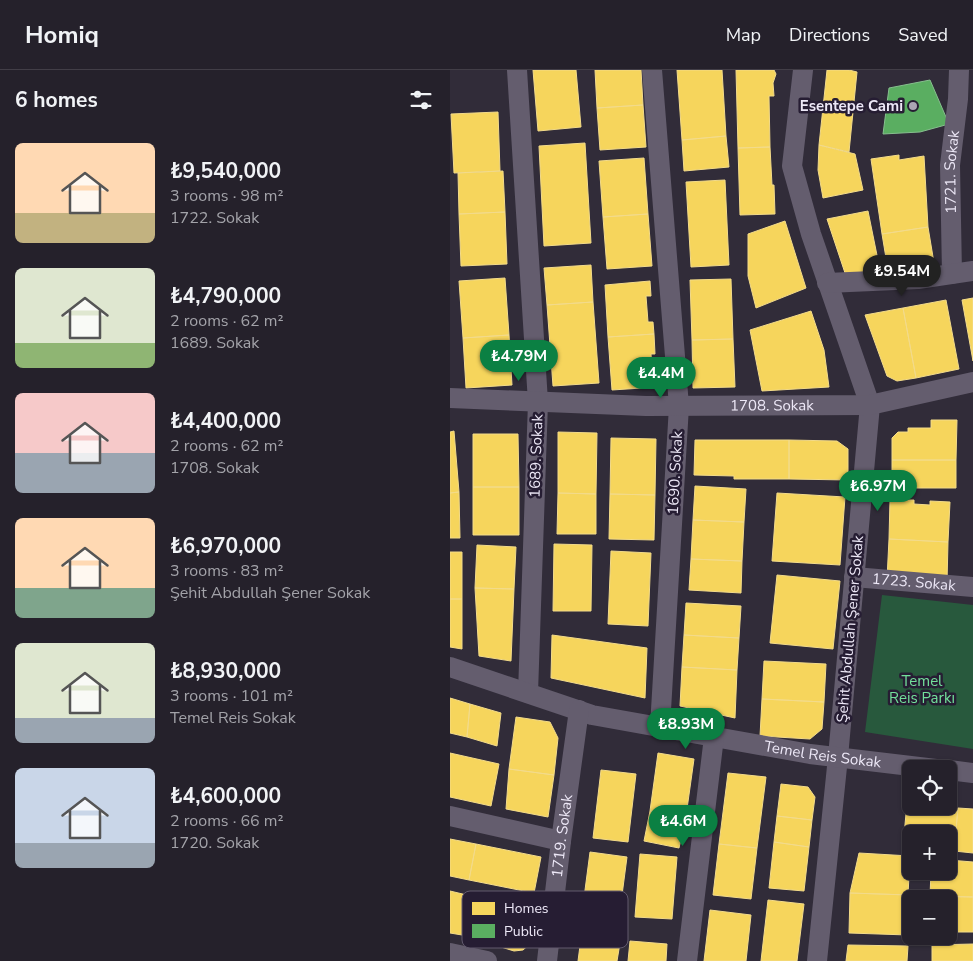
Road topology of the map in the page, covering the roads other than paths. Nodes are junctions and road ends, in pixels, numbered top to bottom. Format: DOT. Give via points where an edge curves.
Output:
graph roads {
  1 [pos="517,70"];
  2 [pos="652,70"];
  3 [pos="803,70"];
  4 [pos="960,70"];
  5 [pos="973,271"];
  6 [pos="952,274"];
  7 [pos="828,283"];
  8 [pos="973,382"];
  9 [pos="450,398"];
  10 [pos="538,402"];
  11 [pos="679,406"];
  12 [pos="870,406"];
  13 [pos="854,577"];
  14 [pos="973,587"];
  15 [pos="450,667"];
  16 [pos="528,694"];
  17 [pos="579,710"];
  18 [pos="660,727"];
  19 [pos="714,737"];
  20 [pos="838,757"];
  21 [pos="902,765"];
  22 [pos="957,771"];
  23 [pos="973,773"];
  24 [pos="450,816"];
  25 [pos="560,841"];
  26 [pos="555,891"];
  27 [pos="548,948"];
  28 [pos="450,953"];
  29 [pos="487,961"];
  30 [pos="547,961"];
  31 [pos="687,961"];
  32 [pos="817,961"];
  1 -- 10 [label="street, 1689. Sokak"];
  2 -- 11 [label="street, 1690. Sokak"];
  3 -- 7 [label="street, Şehit Abdullah Şener Sokak" via="792,166"];
  4 -- 6 [label="street, 1721. Sokak" via="950,165"];
  5 -- 6 [label="street"];
  6 -- 7 [label="street"];
  7 -- 12 [label="street, Şehit Abdullah Şener Sokak"];
  8 -- 12 [label="street, 1708. Sokak"];
  9 -- 10 [label="street, 1708. Sokak"];
  10 -- 11 [label="street, 1708. Sokak"];
  10 -- 16 [label="street, 1689. Sokak"];
  11 -- 12 [label="street, 1708. Sokak"];
  11 -- 18 [label="street, 1690. Sokak"];
  12 -- 13 [label="street, Şehit Abdullah Şener Sokak"];
  13 -- 14 [label="street, 1723. Sokak"];
  13 -- 20 [label="street, Şehit Abdullah Şener Sokak"];
  15 -- 16 [label="street, Temel Reis Sokak"];
  16 -- 17 [label="street, Temel Reis Sokak"];
  17 -- 18 [label="street, Temel Reis Sokak"];
  17 -- 25 [label="street, 1719. Sokak"];
  18 -- 19 [label="street, Temel Reis Sokak"];
  19 -- 20 [label="street, Temel Reis Sokak"];
  19 -- 31 [label="street"];
  20 -- 21 [label="street, Temel Reis Sokak"];
  20 -- 32 [label="street, Şehit Abdullah Şener Sokak"];
  22 -- 23 [label="street"];
  24 -- 25 [label="street"];
  25 -- 26 [label="street, 1719. Sokak"];
  27 -- 30 [label="street, 1719. Sokak"];
  28 -- 29 [label="street"];
}
